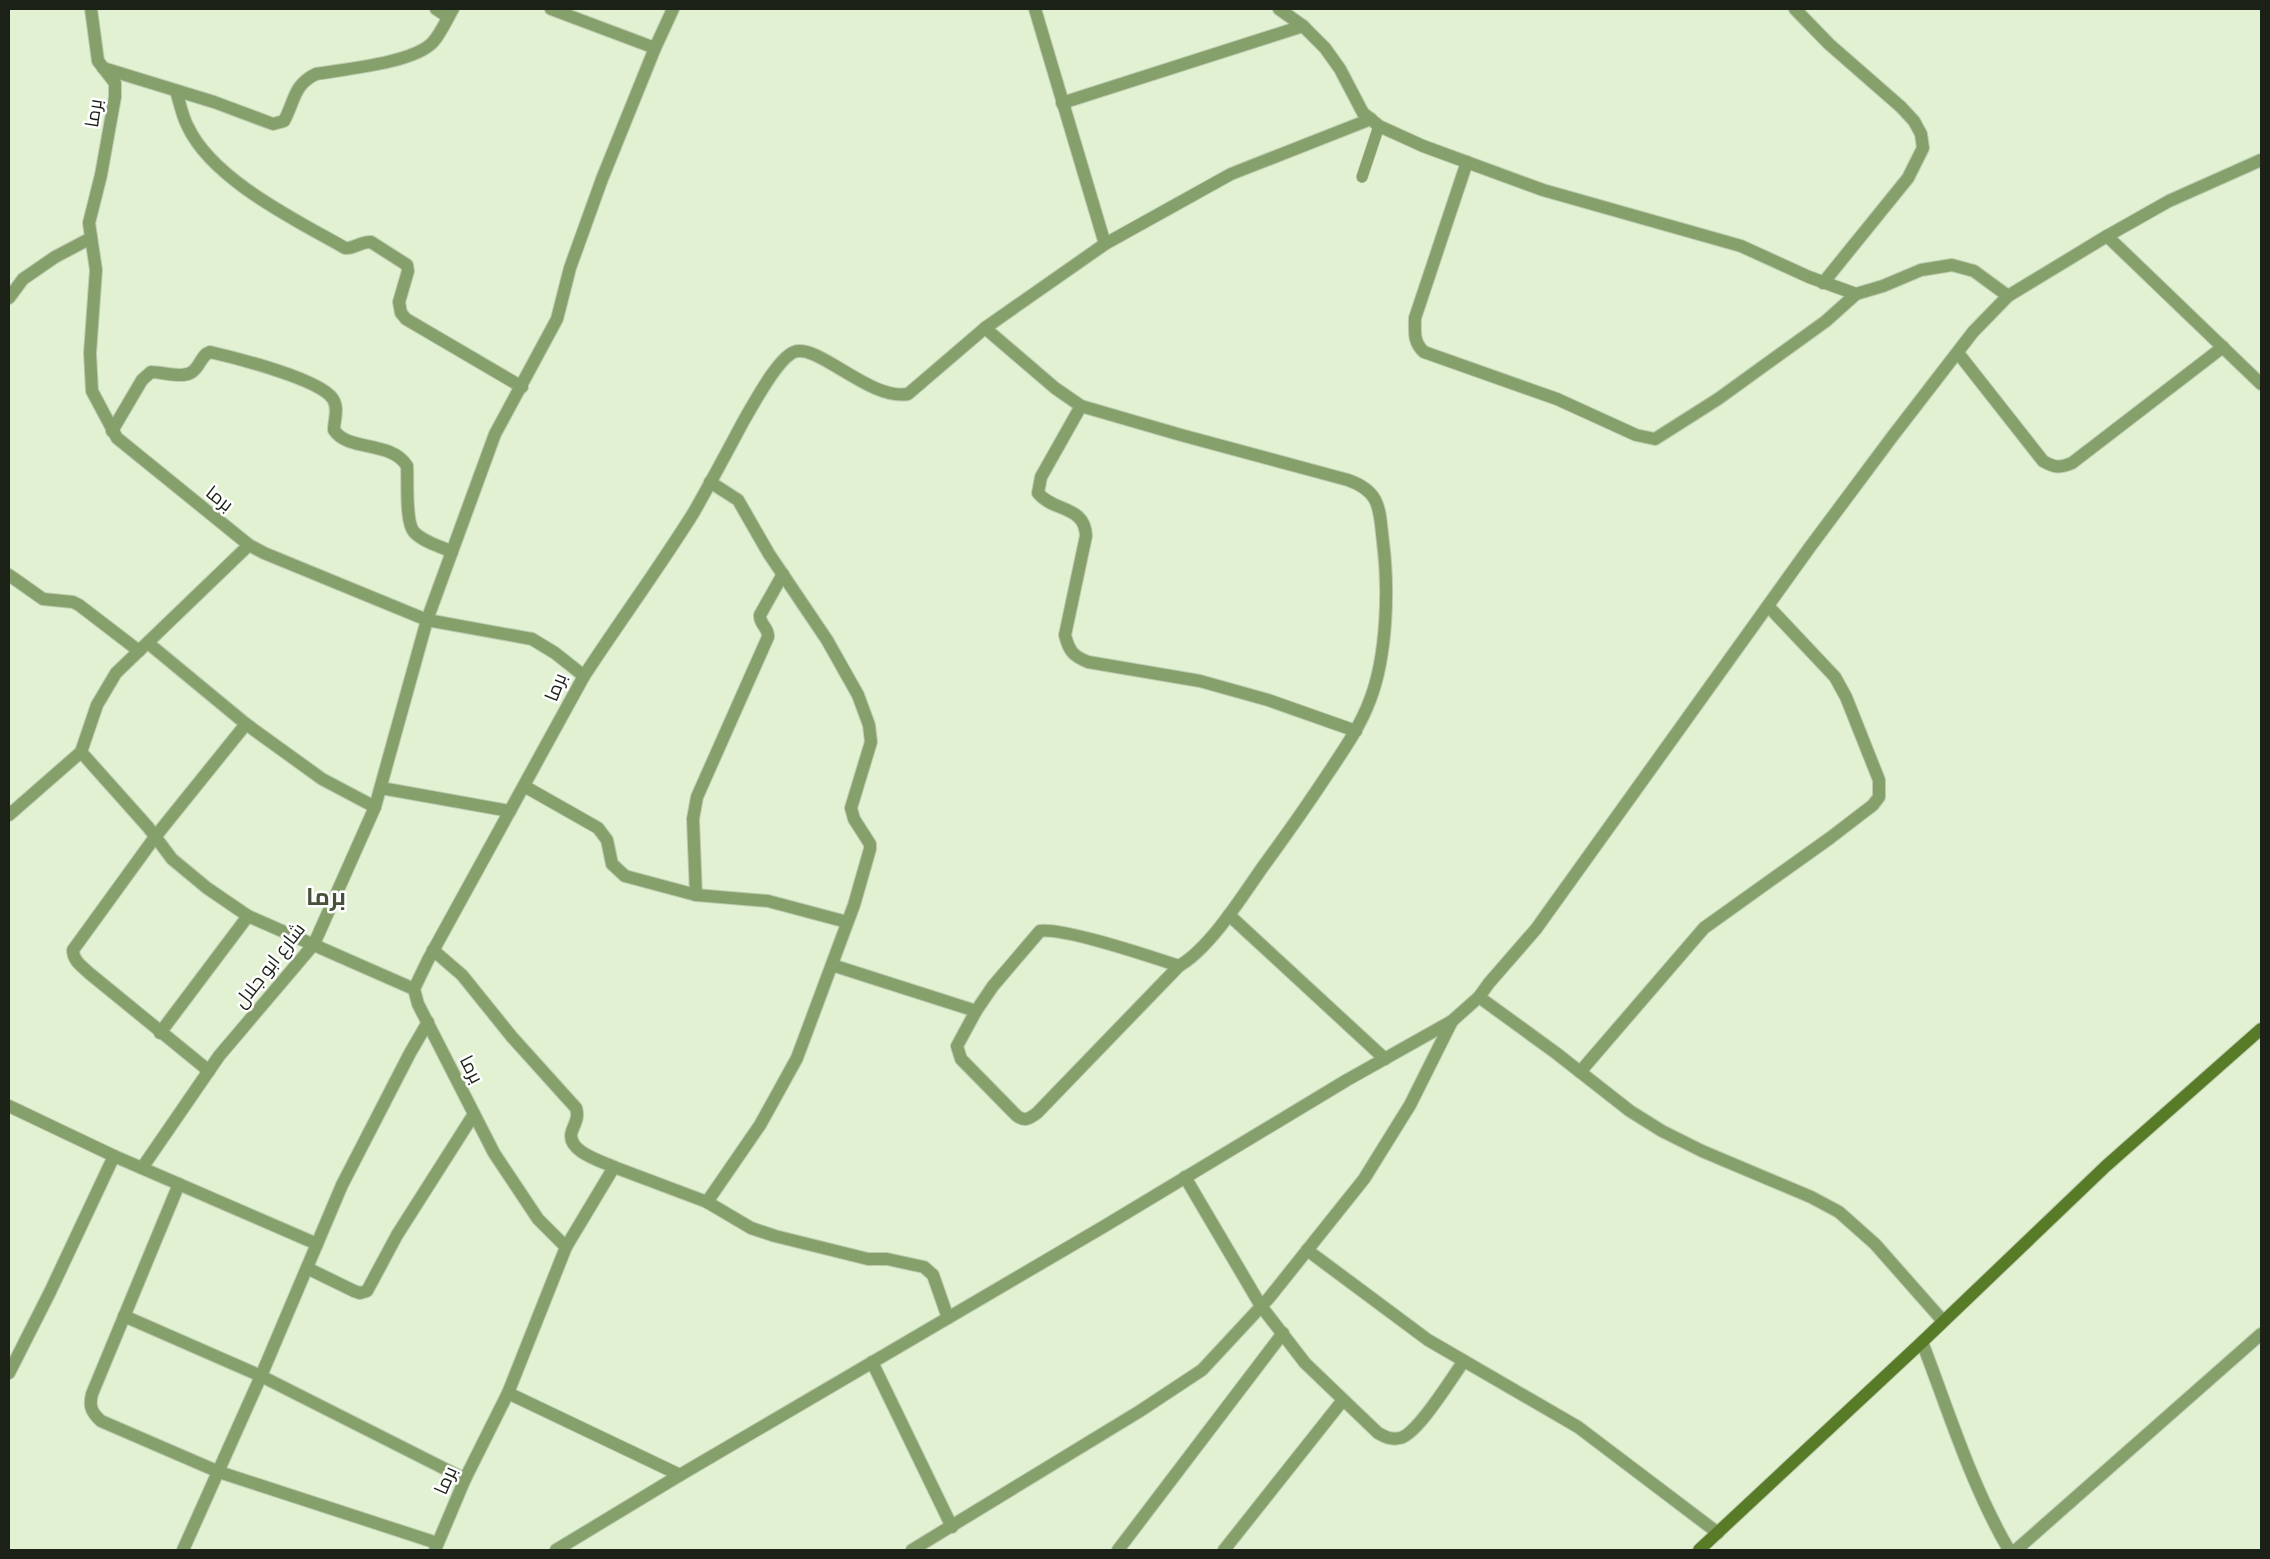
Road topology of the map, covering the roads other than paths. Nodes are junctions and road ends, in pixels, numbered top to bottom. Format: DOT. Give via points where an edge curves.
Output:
graph roads {
  1 [pos="91,9"];
  2 [pos="436,9"];
  3 [pos="551,9"];
  4 [pos="673,9"];
  5 [pos="1035,9"];
  6 [pos="1279,9"];
  7 [pos="1795,9"];
  8 [pos="451,13"];
  9 [pos="1303,26"];
  10 [pos="655,48"];
  11 [pos="103,68"];
  12 [pos="176,91"];
  13 [pos="1062,103"];
  14 [pos="1375,123"];
  15 [pos="2261,160"];
  16 [pos="1467,162"];
  17 [pos="1362,177"];
  18 [pos="2107,236"];
  19 [pos="91,238"];
  20 [pos="1105,244"];
  21 [pos="1823,283"];
  22 [pos="1856,294"];
  23 [pos="2008,296"];
  24 [pos="9,298"];
  25 [pos="985,328"];
  26 [pos="2223,347"];
  27 [pos="1958,353"];
  28 [pos="2261,384"];
  29 [pos="522,387"];
  30 [pos="1081,406"];
  31 [pos="112,431"];
  32 [pos="710,482"];
  33 [pos="249,545"];
  34 [pos="452,552"];
  35 [pos="783,574"];
  36 [pos="9,575"];
  37 [pos="1768,606"];
  38 [pos="427,620"];
  39 [pos="143,647"];
  40 [pos="584,676"];
  41 [pos="246,724"];
  42 [pos="1356,732"];
  43 [pos="81,752"];
  44 [pos="524,786"];
  45 [pos="380,788"];
  46 [pos="375,807"];
  47 [pos="510,811"];
  48 [pos="9,814"];
  49 [pos="155,836"];
  50 [pos="696,895"];
  51 [pos="1229,915"];
  52 [pos="248,916"];
  53 [pos="847,922"];
  54 [pos="314,944"];
  55 [pos="433,950"];
  56 [pos="832,965"];
  57 [pos="1179,966"];
  58 [pos="414,989"];
  59 [pos="1479,997"];
  60 [pos="976,1011"];
  61 [pos="1452,1021"];
  62 [pos="428,1022"];
  63 [pos="2261,1029"];
  64 [pos="160,1033"];
  65 [pos="1385,1059"];
  66 [pos="209,1071"];
  67 [pos="1580,1072"];
  68 [pos="9,1106"];
  69 [pos="474,1114"];
  70 [pos="114,1156"];
  71 [pos="614,1167"];
  72 [pos="142,1168"];
  73 [pos="1185,1177"];
  74 [pos="179,1184"];
  75 [pos="707,1202"];
  76 [pos="317,1244"];
  77 [pos="566,1247"];
  78 [pos="1307,1250"];
  79 [pos="308,1268"];
  80 [pos="1261,1306"];
  81 [pos="124,1316"];
  82 [pos="948,1318"];
  83 [pos="1943,1321"];
  84 [pos="1283,1333"];
  85 [pos="2261,1334"];
  86 [pos="1922,1342"];
  87 [pos="1464,1361"];
  88 [pos="872,1362"];
  89 [pos="9,1373"];
  90 [pos="261,1376"];
  91 [pos="508,1393"];
  92 [pos="1343,1400"];
  93 [pos="219,1472"];
  94 [pos="680,1475"];
  95 [pos="465,1479"];
  96 [pos="952,1527"];
  97 [pos="1718,1533"];
  98 [pos="436,1547"];
  99 [pos="183,1550"];
  100 [pos="556,1550"];
  101 [pos="912,1550"];
  102 [pos="1118,1550"];
  103 [pos="1224,1550"];
  104 [pos="1699,1550"];
  105 [pos="2009,1550"];
  106 [pos="2016,1550"];
  1 -- 11 [label="street, برما" via="96,53"];
  2 -- 8 [label="street"];
  3 -- 10 [label="street"];
  4 -- 10 [label="street, شارع ابو جلال"];
  5 -- 13 [label="street"];
  6 -- 9 [label="street"];
  7 -- 21 [label="street" via="1914,121 1921,134 1923,148 1908,178"];
  8 -- 12 [label="street" via="433,42 416,53 396,60 316,74 306,79 294,95 284,121 279,123 273,124"];
  9 -- 13 [label="street"];
  9 -- 14 [label="street" via="1340,69 1363,113"];
  10 -- 29 [label="street, شارع ابو جلال" via="599,188 570,268 557,318"];
  11 -- 12 [label="street"];
  11 -- 19 [label="street, برما" via="115,83 115,97 101,175 90,212"];
  12 -- 29 [label="street" via="187,127 218,167 270,205 345,248 371,242 405,263 408,271 399,302 406,319"];
  13 -- 20 [label="street"];
  14 -- 16 [label="street"];
  14 -- 17 [label="lane"];
  14 -- 20 [label="street" via="1230,174"];
  15 -- 18 [label="street" via="2169,201"];
  16 -- 21 [label="street" via="1543,190 1742,246"];
  16 -- 22 [label="street" via="1416,318 1414,339 1418,346 1424,352 1557,399 1636,435 1655,439 1718,399 1826,321"];
  18 -- 23 [label="street"];
  18 -- 26 [label="street"];
  19 -- 24 [label="street" via="55,257 23,280"];
  19 -- 31 [label="street, برما" via="96,270 90,353 92,391"];
  20 -- 25 [label="street"];
  21 -- 22 [label="street"];
  22 -- 23 [label="street" via="1921,270 1952,265 1974,271"];
  23 -- 27 [label="street" via="1973,332"];
  25 -- 30 [label="street"];
  25 -- 32 [label="street" via="915,390 898,396 881,392 810,352 795,352 778,366"];
  26 -- 27 [label="street" via="2072,463 2061,468 2044,460"];
  26 -- 28 [label="street"];
  27 -- 37 [label="street"];
  29 -- 34 [label="street, شارع ابو جلال" via="495,434"];
  30 -- 42 [label="street" via="1348,480 1363,485 1372,493 1378,504 1386,569 1382,658"];
  30 -- 42 [label="street" via="1041,477 1038,492 1042,498 1086,524 1065,635 1074,656 1088,662 1200,680 1268,700"];
  31 -- 33 [label="street, برما"];
  31 -- 34 [label="street" via="142,380 151,372 191,373 210,352 262,364 326,391 335,405 334,430 342,438 403,460 407,466 411,528 421,537"];
  32 -- 35 [label="street" via="738,500"];
  32 -- 40 [label="street" via="694,512"];
  33 -- 38 [label="street, برما"];
  33 -- 39 [label="street"];
  34 -- 38 [label="street, شارع ابو جلال"];
  35 -- 50 [label="street" via="760,615 760,621 768,630 768,638 697,797 693,818"];
  35 -- 53 [label="street" via="854,687 870,732 869,750 852,808 854,819 870,849"];
  36 -- 39 [label="street" via="43,599 79,605"];
  37 -- 59 [label="street" via="1536,929"];
  37 -- 67 [label="street" via="1835,677 1879,780 1879,797 1830,838 1704,928"];
  38 -- 40 [label="street, برما" via="532,639 555,652"];
  38 -- 45 [label="street, شارع ابو جلال"];
  39 -- 41 [label="street"];
  39 -- 43 [label="street" via="116,673 100,698"];
  40 -- 44 [label="street, برما"];
  41 -- 46 [label="street" via="322,779"];
  41 -- 49 [label="street"];
  42 -- 51 [label="street"];
  43 -- 48 [label="street"];
  43 -- 49 [label="street"];
  44 -- 47 [label="street, برما"];
  44 -- 50 [label="street" via="598,828 607,840 612,864 621,874"];
  45 -- 46 [label="street, شارع ابو جلال"];
  45 -- 47 [label="street"];
  46 -- 54 [label="street, شارع ابو جلال"];
  47 -- 55 [label="street, برما"];
  49 -- 52 [label="street" via="172,859"];
  49 -- 64 [label="street" via="81,936 73,956"];
  50 -- 53 [label="street" via="768,902"];
  51 -- 57 [label="street" via="1194,956"];
  51 -- 65 [label="street"];
  52 -- 54 [label="street"];
  52 -- 64 [label="street"];
  53 -- 56 [label="street"];
  54 -- 58 [label="street"];
  54 -- 66 [label="street, شارع ابو جلال"];
  55 -- 58 [label="street, برما"];
  55 -- 71 [label="street" via="462,975 576,1108 577,1118 571,1134 573,1144 580,1151"];
  56 -- 60 [label="street"];
  56 -- 75 [label="street" via="797,1058 760,1125"];
  57 -- 60 [label="street" via="1049,929 1040,931"];
  57 -- 60 [label="street" via="1028,1119 1016,1114 961,1059 957,1046"];
  58 -- 62 [label="street, برما"];
  59 -- 61 [label="street"];
  59 -- 67 [label="street"];
  61 -- 65 [label="street"];
  61 -- 78 [label="street" via="1410,1105 1364,1178"];
  62 -- 69 [label="street, برما"];
  62 -- 76 [label="street" via="342,1185"];
  63 -- 83 [label="main road" via="2106,1166"];
  64 -- 66 [label="street"];
  65 -- 73 [label="street"];
  66 -- 72 [label="street, شارع ابو جلال"];
  67 -- 83 [label="street" via="1662,1131 1840,1212 1875,1244"];
  68 -- 70 [label="street"];
  69 -- 77 [label="street, برما" via="494,1153 538,1219"];
  69 -- 79 [label="street" via="397,1235 367,1291 354,1291"];
  70 -- 72 [label="street"];
  70 -- 89 [label="street"];
  71 -- 75 [label="street"];
  71 -- 77 [label="street"];
  72 -- 74 [label="street"];
  73 -- 80 [label="street"];
  73 -- 82 [label="street"];
  74 -- 76 [label="street"];
  74 -- 81 [label="street"];
  75 -- 82 [label="street" via="751,1228 775,1236 868,1259 887,1259 924,1267 933,1275"];
  76 -- 79 [label="street"];
  77 -- 91 [label="street, برما"];
  78 -- 80 [label="street"];
  78 -- 87 [label="street" via="1428,1340"];
  79 -- 90 [label="street"];
  80 -- 84 [label="street"];
  80 -- 96 [label="street" via="1202,1370"];
  81 -- 90 [label="street"];
  81 -- 93 [label="street" via="92,1394 89,1404 93,1413 101,1421"];
  82 -- 88 [label="street"];
  83 -- 86 [label="main road"];
  84 -- 92 [label="street" via="1305,1363"];
  84 -- 102 [label="street"];
  85 -- 106 [label="street"];
  86 -- 97 [label="main road"];
  86 -- 105 [label="street" via="1975,1483"];
  87 -- 92 [label="street" via="1417,1426 1401,1438 1388,1438 1378,1433"];
  87 -- 97 [label="street" via="1578,1427"];
  88 -- 94 [label="street"];
  88 -- 96 [label="street"];
  90 -- 93 [label="street"];
  90 -- 95 [label="street"];
  91 -- 94 [label="street"];
  91 -- 95 [label="street, برما"];
  92 -- 103 [label="street"];
  93 -- 98 [label="street"];
  93 -- 99 [label="street"];
  94 -- 100 [label="street"];
  95 -- 98 [label="street, برما"];
  96 -- 101 [label="street"];
  97 -- 104 [label="main road"];
}
